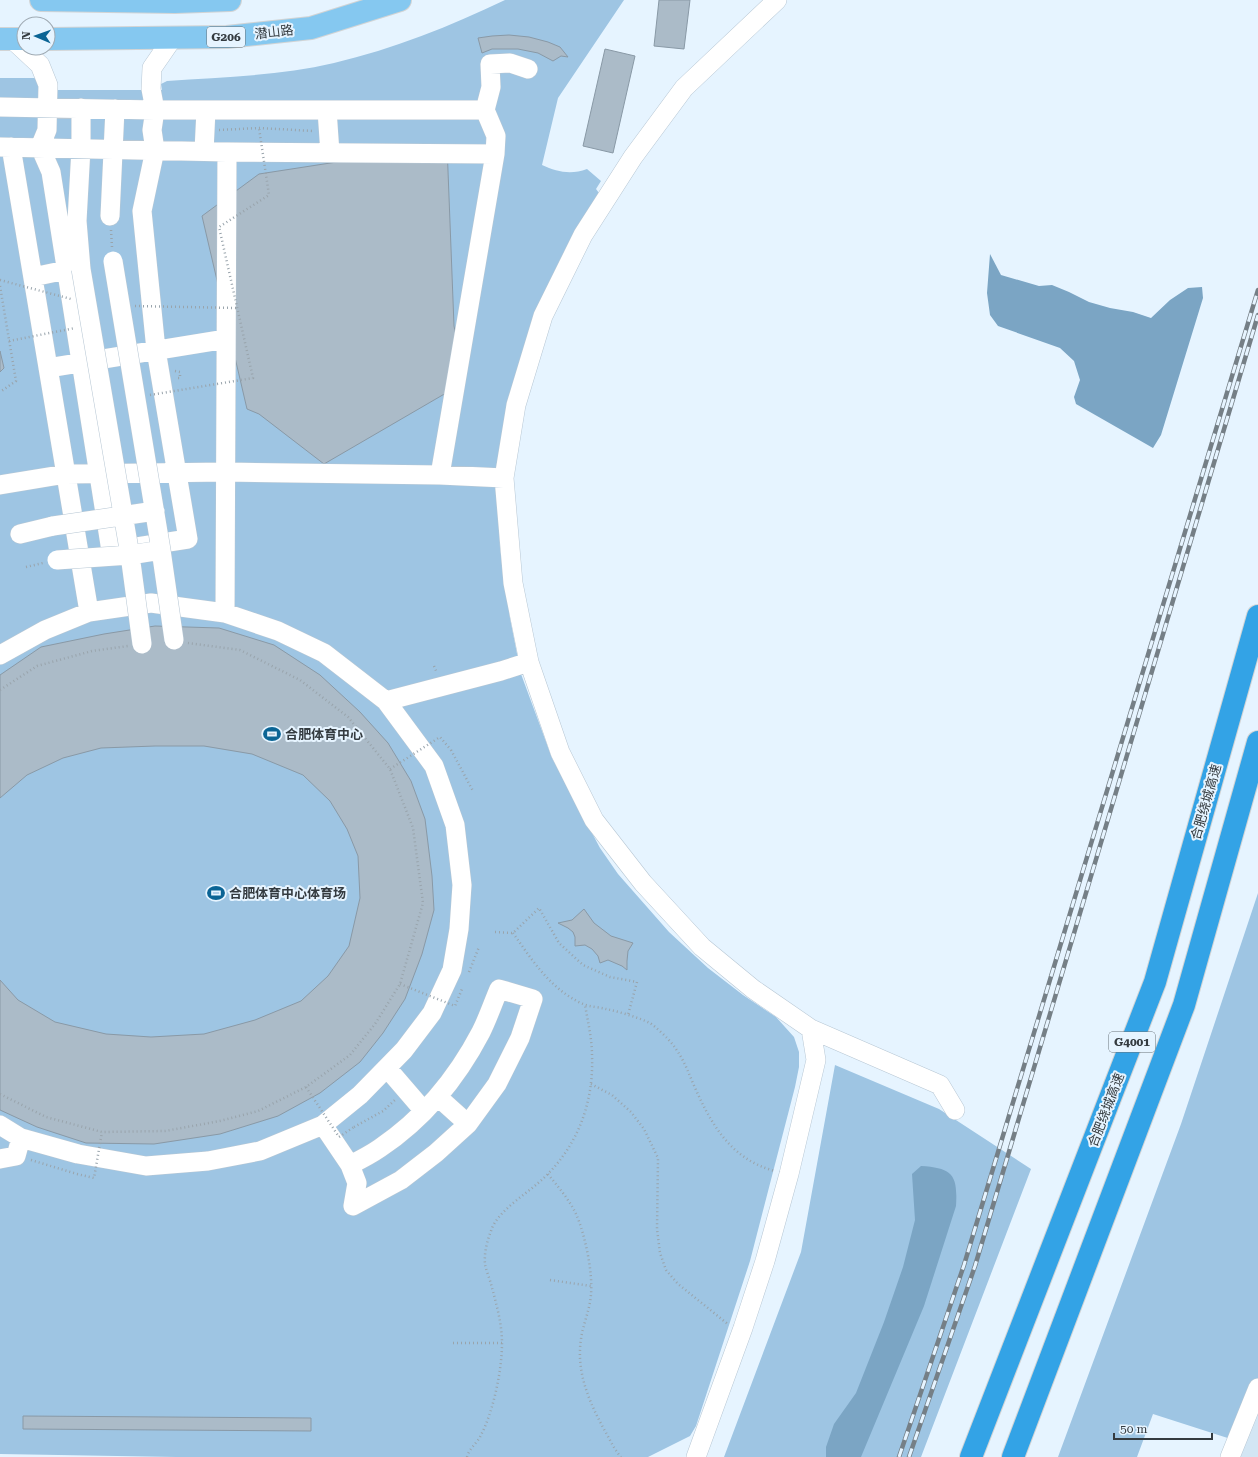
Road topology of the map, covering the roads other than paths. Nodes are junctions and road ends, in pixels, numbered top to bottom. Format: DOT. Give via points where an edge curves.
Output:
graph roads {
  1 [pos="41,0"];
  2 [pos="230,0"];
  3 [pos="400,0"];
  4 [pos="777,0"];
  5 [pos="12,39"];
  6 [pos="56,39"];
  7 [pos="172,39"];
  8 [pos="528,69"];
  9 [pos="0,107"];
  10 [pos="47,107"];
  11 [pos="81,108"];
  12 [pos="115,109"];
  13 [pos="156,110"];
  14 [pos="206,110"];
  15 [pos="327,110"];
  16 [pos="485,110"];
  17 [pos="5,147"];
  18 [pos="40,148"];
  19 [pos="81,148"];
  20 [pos="113,149"];
  21 [pos="155,150"];
  22 [pos="204,152"];
  23 [pos="227,152"];
  24 [pos="330,153"];
  25 [pos="495,154"];
  26 [pos="110,216"];
  27 [pos="113,261"];
  28 [pos="73,270"];
  29 [pos="33,278"];
  30 [pos="226,339"];
  31 [pos="156,350"];
  32 [pos="80,363"];
  33 [pos="48,368"];
  34 [pos="226,472"];
  35 [pos="177,473"];
  36 [pos="66,474"];
  37 [pos="98,474"];
  38 [pos="440,475"];
  39 [pos="504,478"];
  40 [pos="0,485"];
  41 [pos="154,511"];
  42 [pos="123,516"];
  43 [pos="20,534"];
  44 [pos="162,550"];
  45 [pos="130,555"];
  46 [pos="57,560"];
  47 [pos="89,612"];
  48 [pos="225,613"];
  49 [pos="1258,616"];
  50 [pos="174,640"];
  51 [pos="142,644"];
  52 [pos="0,655"];
  53 [pos="529,662"];
  54 [pos="386,701"];
  55 [pos="1258,742"];
  56 [pos="811,1029"];
  57 [pos="387,1068"];
  58 [pos="438,1097"];
  59 [pos="955,1110"];
  60 [pos="424,1111"];
  61 [pos="468,1124"];
  62 [pos="0,1125"];
  63 [pos="323,1125"];
  64 [pos="22,1138"];
  65 [pos="8,1157"];
  66 [pos="350,1165"];
  67 [pos="1258,1388"];
  68 [pos="696,1457"];
  69 [pos="971,1457"];
  70 [pos="1013,1457"];
  71 [pos="1230,1457"];
  1 -- 2 [label="main road"];
  3 -- 7 [label="main road, 潜山路 / G206" via="311,28 227,37"];
  4 -- 39 [label="street" via="684,88 633,157 583,235 543,316 516,405"];
  5 -- 10 [label="street" via="40,65 48,85"];
  6 -- 7 [label="main road, 潜山路 / G206"];
  7 -- 13 [label="street" via="152,68 151,89"];
  8 -- 16 [label="street" via="510,63 490,64 491,86"];
  9 -- 10 [label="street"];
  10 -- 11 [label="street"];
  10 -- 18 [label="street" via="47,130"];
  11 -- 12 [label="street"];
  11 -- 19 [label="street"];
  12 -- 13 [label="street"];
  12 -- 20 [label="street"];
  13 -- 14 [label="street"];
  13 -- 21 [label="street" via="152,130"];
  14 -- 15 [label="street"];
  14 -- 22 [label="street"];
  15 -- 16 [label="street"];
  15 -- 24 [label="street"];
  16 -- 25 [label="street" via="496,136"];
  17 -- 18 [label="street"];
  17 -- 29 [label="street"];
  18 -- 19 [label="street"];
  18 -- 28 [label="street" via="51,172"];
  19 -- 20 [label="street"];
  19 -- 28 [label="street"];
  20 -- 21 [label="street"];
  20 -- 26 [label="street"];
  21 -- 22 [label="street"];
  21 -- 31 [label="street" via="142,211"];
  22 -- 23 [label="street"];
  23 -- 24 [label="street"];
  23 -- 30 [label="street"];
  24 -- 25 [label="street"];
  25 -- 38 [label="street"];
  27 -- 41 [label="street, bridge"];
  28 -- 29 [label="street"];
  28 -- 32 [label="street"];
  28 -- 42 [label="street, bridge" via="87,303"];
  29 -- 33 [label="street"];
  30 -- 31 [label="street"];
  30 -- 34 [label="street"];
  31 -- 32 [label="street"];
  31 -- 35 [label="street"];
  32 -- 33 [label="street"];
  32 -- 37 [label="street"];
  33 -- 36 [label="street"];
  34 -- 35 [label="street"];
  34 -- 38 [label="street"];
  34 -- 48 [label="street"];
  35 -- 37 [label="street"];
  35 -- 37 [label="street" via="188,539 111,551"];
  36 -- 37 [label="street"];
  36 -- 40 [label="street"];
  36 -- 47 [label="street"];
  38 -- 39 [label="street"];
  39 -- 53 [label="street" via="513,583"];
  41 -- 42 [label="street, bridge"];
  41 -- 44 [label="street, bridge"];
  42 -- 43 [label="street, bridge" via="53,526"];
  42 -- 45 [label="street, bridge"];
  44 -- 45 [label="street, bridge"];
  44 -- 50 [label="street, bridge"];
  45 -- 46 [label="street, bridge"];
  45 -- 51 [label="street, bridge"];
  47 -- 48 [label="street" via="151,603"];
  47 -- 52 [label="street" via="45,630"];
  48 -- 54 [label="street" via="278,631 324,653"];
  49 -- 69 [label="highway, 合肥绕城高速 / G4001" via="1155,982"];
  53 -- 54 [label="street"];
  53 -- 56 [label="street" via="560,752 594,820 643,883 702,947 753,990"];
  54 -- 57 [label="street" via="434,766 455,825 462,884 459,929 452,970 432,1013"];
  55 -- 70 [label="highway, G4001" via="1184,1005"];
  56 -- 59 [label="street" via="940,1085"];
  56 -- 68 [label="street" via="816,1060 789,1174 741,1334"];
  57 -- 60 [label="street"];
  57 -- 63 [label="street" via="360,1095"];
  58 -- 60 [label="street"];
  58 -- 61 [label="street"];
  58 -- 61 [label="street" via="481,1031 498,989 533,1000 520,1038 497,1084"];
  60 -- 66 [label="street" via="406,1129 379,1149"];
  61 -- 66 [label="street" via="401,1180 353,1206 357,1183"];
  62 -- 64 [label="street"];
  63 -- 64 [label="street" via="260,1150 208,1161 146,1166 78,1154"];
  63 -- 66 [label="street"];
  64 -- 65 [label="street"];
  67 -- 71 [label="street"];
}
